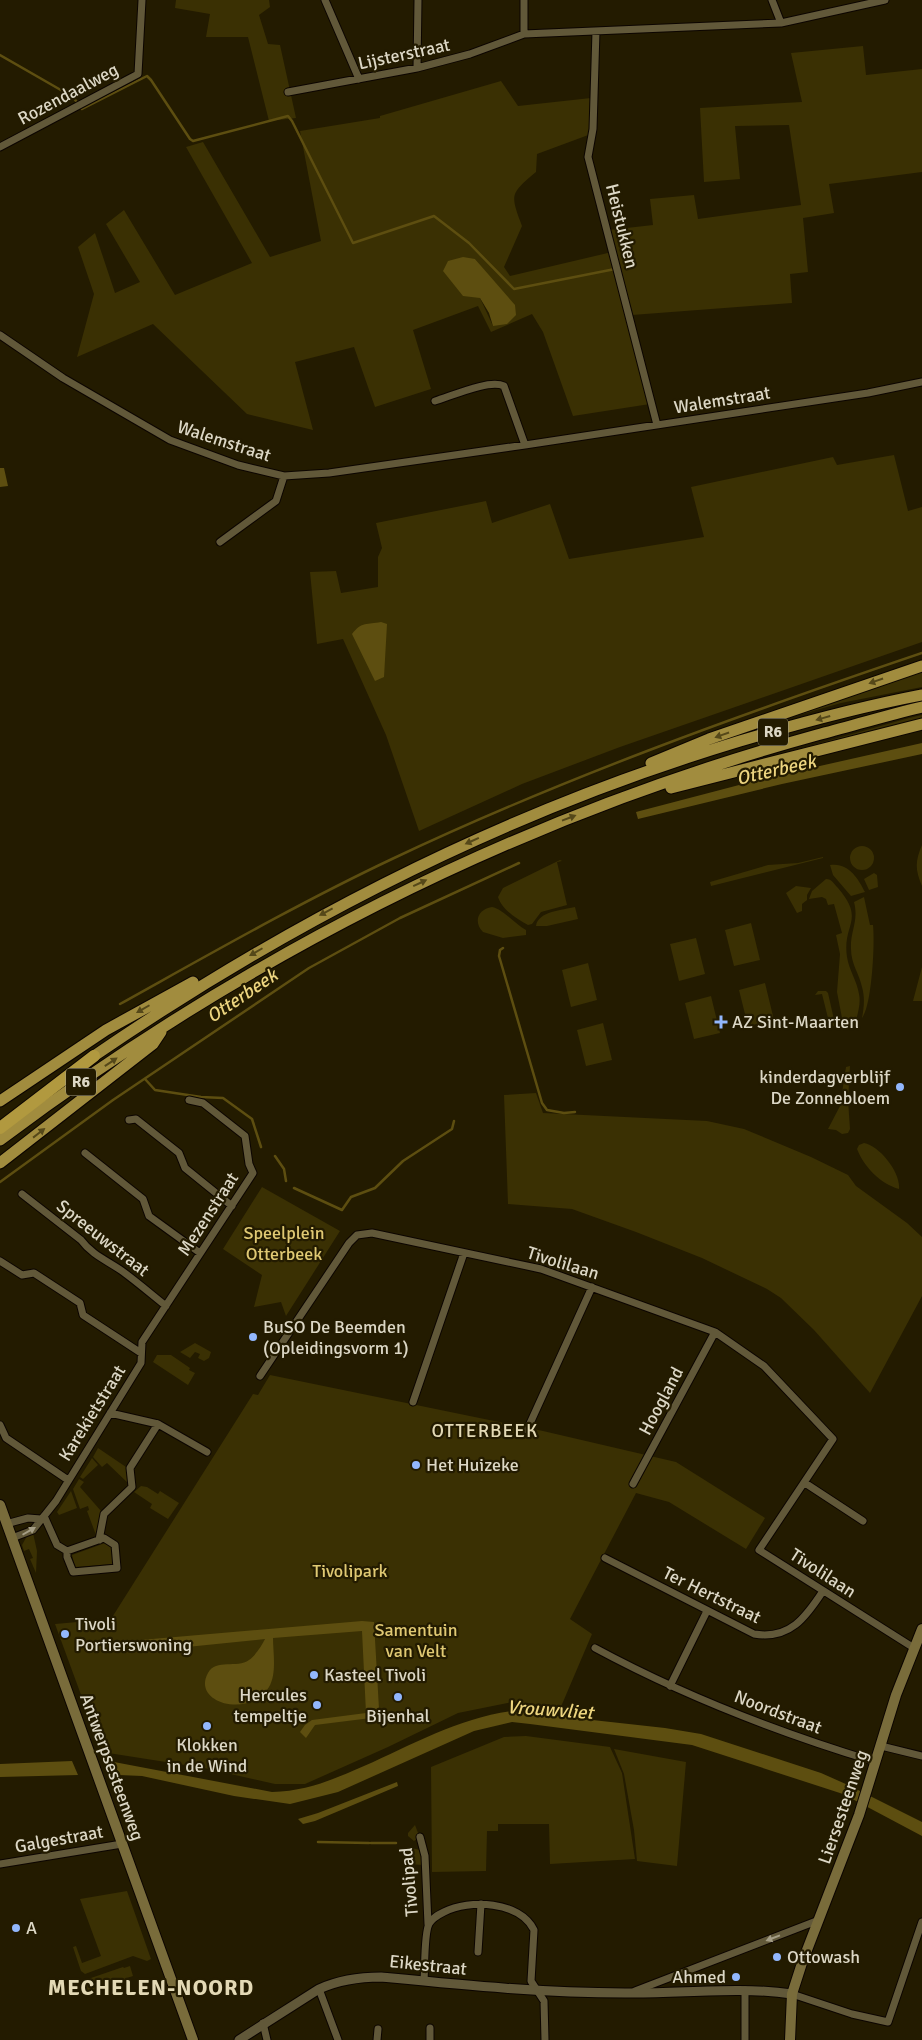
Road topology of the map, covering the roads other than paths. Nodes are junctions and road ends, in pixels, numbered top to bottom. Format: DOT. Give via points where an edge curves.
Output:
graph roads {
  1 [pos="142,0"];
  2 [pos="325,0"];
  3 [pos="418,0"];
  4 [pos="524,0"];
  5 [pos="772,0"];
  6 [pos="885,0"];
  7 [pos="781,23"];
  8 [pos="596,31"];
  9 [pos="524,34"];
  10 [pos="417,68"];
  11 [pos="359,79"];
  12 [pos="288,92"];
  13 [pos="0,147"];
  14 [pos="0,334"];
  15 [pos="922,382"];
  16 [pos="435,401"];
  17 [pos="657,425"];
  18 [pos="525,446"];
  19 [pos="284,476"];
  20 [pos="220,542"];
  21 [pos="922,666"];
  22 [pos="922,695"];
  23 [pos="922,707"];
  24 [pos="922,724"];
  25 [pos="627,779"];
  26 [pos="633,793"];
  27 [pos="218,974"];
  28 [pos="165,1027"];
  29 [pos="94,1056"];
  30 [pos="0,1100"];
  31 [pos="189,1100"];
  32 [pos="129,1120"];
  33 [pos="0,1128"];
  34 [pos="0,1140"];
  35 [pos="85,1154"];
  36 [pos="0,1163"];
  37 [pos="22,1194"];
  38 [pos="232,1206"];
  39 [pos="200,1253"];
  40 [pos="464,1253"];
  41 [pos="0,1261"];
  42 [pos="592,1287"];
  43 [pos="166,1306"];
  44 [pos="715,1332"];
  45 [pos="141,1353"];
  46 [pos="141,1363"];
  47 [pos="260,1376"];
  48 [pos="413,1402"];
  49 [pos="110,1413"];
  50 [pos="158,1424"];
  51 [pos="0,1425"];
  52 [pos="526,1430"];
  53 [pos="207,1452"];
  54 [pos="68,1480"];
  55 [pos="805,1483"];
  56 [pos="633,1484"];
  57 [pos="0,1505"];
  58 [pos="42,1517"];
  59 [pos="863,1521"];
  60 [pos="6,1524"];
  61 [pos="12,1538"];
  62 [pos="99,1540"];
  63 [pos="67,1551"];
  64 [pos="605,1558"];
  65 [pos="823,1591"];
  66 [pos="707,1611"];
  67 [pos="922,1629"];
  68 [pos="596,1648"];
  69 [pos="914,1648"];
  70 [pos="670,1686"];
  71 [pos="881,1746"];
  72 [pos="922,1756"];
  73 [pos="876,1762"];
  74 [pos="420,1838"];
  75 [pos="122,1844"];
  76 [pos="0,1864"];
  77 [pos="481,1904"];
  78 [pos="819,1920"];
  79 [pos="922,1922"];
  80 [pos="428,1924"];
  81 [pos="478,1952"];
  82 [pos="424,1981"];
  83 [pos="319,1989"];
  84 [pos="745,1990"];
  85 [pos="538,1992"];
  86 [pos="630,1993"];
  87 [pos="792,1994"];
  88 [pos="263,2023"];
  89 [pos="378,2028"];
  90 [pos="430,2028"];
  91 [pos="193,2040"];
  92 [pos="239,2040"];
  93 [pos="267,2040"];
  94 [pos="338,2040"];
  95 [pos="377,2040"];
  96 [pos="430,2040"];
  97 [pos="545,2040"];
  98 [pos="745,2040"];
  99 [pos="790,2040"];
  1 -- 13 [label="street, Rozendaalweg" via="138,74"];
  2 -- 11 [label="street"];
  3 -- 10 [label="street"];
  4 -- 9 [label="street"];
  5 -- 7 [label="street"];
  6 -- 7 [label="street, Lijsterstraat"];
  7 -- 8 [label="street, Lijsterstraat"];
  8 -- 9 [label="street, Lijsterstraat"];
  8 -- 17 [label="street, Heistukken" via="594,129 588,157"];
  9 -- 10 [label="street, Lijsterstraat" via="470,54"];
  10 -- 11 [label="street, Lijsterstraat"];
  11 -- 12 [label="street, Lijsterstraat"];
  14 -- 19 [label="street, Walemstraat" via="62,378 170,440 238,465"];
  15 -- 17 [label="street, Walemstraat"];
  16 -- 18 [label="street" via="487,384 504,386"];
  17 -- 18 [label="street, Walemstraat"];
  18 -- 19 [label="street, Walemstraat" via="329,473"];
  19 -- 20 [label="street" via="276,501"];
  21 -- 25 [label="highway, one-way" via="710,739 642,766"];
  22 -- 25 [label="highway, R6, one-way" via="842,712 775,731"];
  23 -- 26 [label="highway, R6" via="742,756"];
  24 -- 26 [label="highway" via="644,795"];
  25 -- 27 [label="highway, R6, one-way" via="435,857 344,903"];
  28 -- 26 [label="highway, R6, one-way" via="265,965 376,904 540,830"];
  27 -- 29 [label="highway, R6"];
  27 -- 30 [label="highway, one-way" via="203,977 149,1005"];
  34 -- 28 [label="highway, R6, one-way" via="51,1102"];
  36 -- 28 [label="highway, one-way" via="153,1044"];
  29 -- 33 [label="highway, R6"];
  31 -- 38 [label="street, Mezenstraat" via="203,1103 245,1136 253,1172"];
  32 -- 38 [label="street" via="136,1119 179,1152 185,1168"];
  35 -- 39 [label="street" via="143,1199 149,1216"];
  37 -- 43 [label="street, Spreeuwstraat" via="86,1247"];
  38 -- 39 [label="street, Mezenstraat"];
  39 -- 43 [label="street, Mezenstraat"];
  40 -- 42 [label="street, Tivolilaan" via="540,1269"];
  40 -- 47 [label="street, Tivolilaan" via="372,1234 357,1235"];
  40 -- 48 [label="street"];
  41 -- 45 [label="street" via="22,1275 34,1273 80,1302 84,1315"];
  42 -- 44 [label="street, Tivolilaan"];
  42 -- 52 [label="street"];
  43 -- 45 [label="street, Mezenstraat" via="142,1342"];
  44 -- 55 [label="street, Tivolilaan" via="764,1366 833,1439"];
  44 -- 56 [label="street, Hoogland"];
  45 -- 46 [label="street, Mezenstraat"];
  46 -- 49 [label="street, Karekietstraat"];
  49 -- 50 [label="street"];
  49 -- 54 [label="street, Karekietstraat"];
  50 -- 53 [label="street"];
  50 -- 62 [label="street" via="130,1468 132,1487 104,1514"];
  51 -- 54 [label="street, Karekietstraat" via="10,1441"];
  54 -- 58 [label="street, Karekietstraat"];
  55 -- 59 [label="street"];
  55 -- 65 [label="street, Tivolilaan" via="759,1550"];
  57 -- 60 [label="main road, Antwerpsesteenweg"];
  58 -- 60 [label="street"];
  61 -- 58 [label="street, Karekietstraat, one-way" via="33,1530"];
  58 -- 63 [label="street" via="57,1545"];
  60 -- 61 [label="main road, Antwerpsesteenweg"];
  61 -- 75 [label="main road, Antwerpsesteenweg"];
  62 -- 63 [label="street"];
  62 -- 63 [label="street" via="104,1538 115,1545 117,1568 73,1572"];
  64 -- 66 [label="street, Ter Hertstraat"];
  65 -- 66 [label="street, Ter Hertstraat" via="803,1619 780,1633 770,1635 754,1634"];
  65 -- 69 [label="street, Tivolilaan"];
  66 -- 70 [label="street"];
  67 -- 69 [label="main road, Liersesteenweg"];
  68 -- 70 [label="street, Noordstraat"];
  69 -- 71 [label="main road, Liersesteenweg"];
  70 -- 73 [label="street, Noordstraat" via="813,1742"];
  71 -- 72 [label="street"];
  71 -- 73 [label="main road, Liersesteenweg"];
  73 -- 78 [label="main road, Liersesteenweg"];
  74 -- 80 [label="street, Tivolipad" via="425,1856"];
  75 -- 76 [label="street, Galgestraat"];
  75 -- 91 [label="main road, Antwerpsesteenweg"];
  77 -- 80 [label="street" via="451,1909"];
  77 -- 81 [label="street"];
  77 -- 85 [label="street" via="508,1910 533,1927 531,1981"];
  78 -- 86 [label="street, Eikestraat, one-way"];
  78 -- 87 [label="main road, Liersesteenweg"];
  79 -- 87 [label="street" via="888,2022"];
  80 -- 82 [label="street, Tivolipad"];
  82 -- 83 [label="street, Eikestraat" via="361,1977"];
  82 -- 85 [label="street, Eikestraat"];
  83 -- 88 [label="street, Eikestraat"];
  83 -- 94 [label="street"];
  84 -- 86 [label="street, Eikestraat"];
  84 -- 87 [label="street, Eikestraat"];
  84 -- 98 [label="street"];
  85 -- 86 [label="street, Eikestraat"];
  85 -- 97 [label="street" via="544,2001"];
  87 -- 99 [label="main road, Liersesteenweg"];
  88 -- 92 [label="street, Eikestraat"];
  88 -- 93 [label="street"];
  89 -- 95 [label="street"];
  90 -- 96 [label="street"];
}
